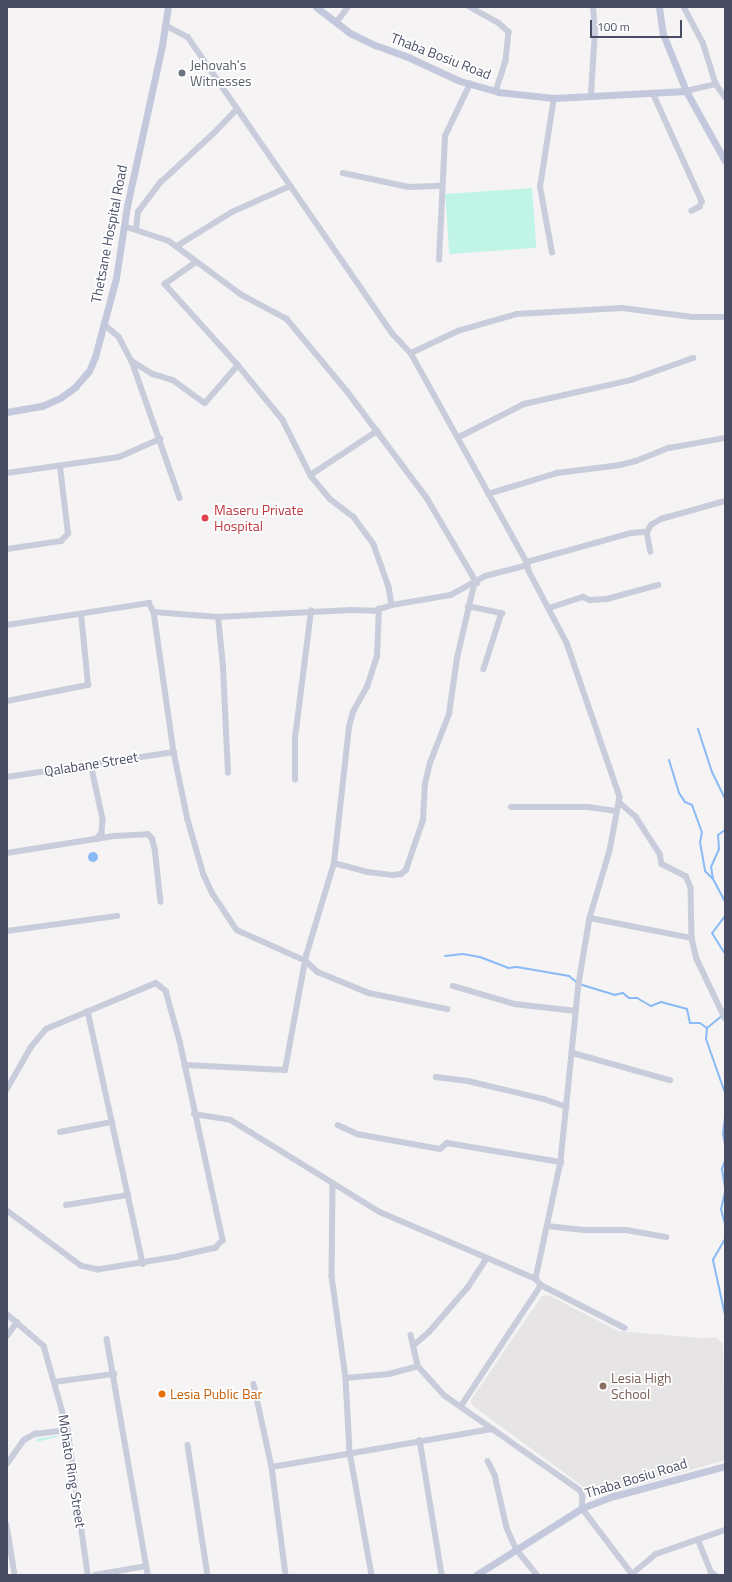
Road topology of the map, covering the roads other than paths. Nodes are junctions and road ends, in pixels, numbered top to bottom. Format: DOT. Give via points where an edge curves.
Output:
graph roads {
  1 [pos="168,7"];
  2 [pos="316,7"];
  3 [pos="348,7"];
  4 [pos="470,7"];
  5 [pos="593,7"];
  6 [pos="659,7"];
  7 [pos="684,7"];
  8 [pos="336,24"];
  9 [pos="165,25"];
  10 [pos="470,84"];
  11 [pos="716,84"];
  12 [pos="723,90"];
  13 [pos="496,91"];
  14 [pos="686,91"];
  15 [pos="653,93"];
  16 [pos="591,94"];
  17 [pos="554,98"];
  18 [pos="725,98"];
  19 [pos="237,109"];
  20 [pos="725,161"];
  21 [pos="343,173"];
  22 [pos="290,186"];
  23 [pos="441,186"];
  24 [pos="692,211"];
  25 [pos="124,226"];
  26 [pos="136,230"];
  27 [pos="177,246"];
  28 [pos="552,252"];
  29 [pos="439,260"];
  30 [pos="197,262"];
  31 [pos="725,317"];
  32 [pos="104,324"];
  33 [pos="411,353"];
  34 [pos="693,358"];
  35 [pos="132,361"];
  36 [pos="238,365"];
  37 [pos="7,412"];
  38 [pos="377,431"];
  39 [pos="459,437"];
  40 [pos="725,438"];
  41 [pos="160,439"];
  42 [pos="60,467"];
  43 [pos="7,473"];
  44 [pos="312,474"];
  45 [pos="488,494"];
  46 [pos="180,498"];
  47 [pos="725,502"];
  48 [pos="647,532"];
  49 [pos="7,549"];
  50 [pos="650,552"];
  51 [pos="527,563"];
  52 [pos="475,584"];
  53 [pos="658,584"];
  54 [pos="392,605"];
  55 [pos="468,606"];
  56 [pos="549,608"];
  57 [pos="379,610"];
  58 [pos="311,611"];
  59 [pos="154,612"];
  60 [pos="81,614"];
  61 [pos="218,617"];
  62 [pos="7,625"];
  63 [pos="484,669"];
  64 [pos="7,701"];
  65 [pos="174,752"];
  66 [pos="92,764"];
  67 [pos="228,773"];
  68 [pos="7,777"];
  69 [pos="295,780"];
  70 [pos="619,802"];
  71 [pos="511,806"];
  72 [pos="617,811"];
  73 [pos="98,839"];
  74 [pos="7,853"];
  75 [pos="334,864"];
  76 [pos="161,902"];
  77 [pos="117,916"];
  78 [pos="590,918"];
  79 [pos="7,931"];
  80 [pos="692,938"];
  81 [pos="306,961"];
  82 [pos="453,986"];
  83 [pos="447,1009"];
  84 [pos="88,1011"];
  85 [pos="576,1011"];
  86 [pos="725,1018"];
  87 [pos="573,1053"];
  88 [pos="185,1065"];
  89 [pos="436,1077"];
  90 [pos="670,1080"];
  91 [pos="7,1089"];
  92 [pos="567,1107"];
  93 [pos="194,1114"];
  94 [pos="112,1122"];
  95 [pos="338,1125"];
  96 [pos="60,1132"];
  97 [pos="561,1162"];
  98 [pos="333,1183"];
  99 [pos="128,1195"];
  100 [pos="66,1205"];
  101 [pos="7,1211"];
  102 [pos="547,1226"];
  103 [pos="666,1237"];
  104 [pos="486,1259"];
  105 [pos="143,1264"];
  106 [pos="536,1279"];
  107 [pos="541,1285"];
  108 [pos="7,1314"];
  109 [pos="17,1322"];
  110 [pos="625,1328"];
  111 [pos="411,1335"];
  112 [pos="7,1336"];
  113 [pos="107,1339"];
  114 [pos="413,1346"];
  115 [pos="418,1366"];
  116 [pos="114,1374"];
  117 [pos="346,1378"];
  118 [pos="54,1382"];
  119 [pos="254,1384"];
  120 [pos="461,1406"];
  121 [pos="494,1429"];
  122 [pos="68,1430"];
  123 [pos="420,1440"];
  124 [pos="188,1445"];
  125 [pos="350,1452"];
  126 [pos="488,1461"];
  127 [pos="7,1464"];
  128 [pos="725,1466"];
  129 [pos="272,1467"];
  130 [pos="582,1508"];
  131 [pos="7,1525"];
  132 [pos="725,1530"];
  133 [pos="698,1539"];
  134 [pos="517,1550"];
  135 [pos="146,1566"];
  136 [pos="632,1574"];
  137 [pos="15,1575"];
  138 [pos="88,1575"];
  139 [pos="95,1575"];
  140 [pos="148,1575"];
  141 [pos="208,1575"];
  142 [pos="286,1575"];
  143 [pos="372,1575"];
  144 [pos="442,1575"];
  145 [pos="476,1575"];
  146 [pos="537,1575"];
  147 [pos="716,1575"];
  1 -- 9 [label="street, Thetsane Hospital Road"];
  2 -- 8 [label="street, Thaba Bosiu Road"];
  3 -- 8 [label="street"];
  4 -- 13 [label="street" via="499,23 509,32 506,61"];
  5 -- 16 [label="street" via="595,31"];
  6 -- 14 [label="street" via="663,34"];
  7 -- 11 [label="street" via="703,42"];
  8 -- 10 [label="street, Thaba Bosiu Road" via="375,45"];
  9 -- 19 [label="street" via="188,37"];
  9 -- 25 [label="street, Thetsane Hospital Road"];
  10 -- 13 [label="street, Thaba Bosiu Road"];
  10 -- 23 [label="street" via="445,136"];
  11 -- 12 [label="street"];
  11 -- 14 [label="street"];
  12 -- 18 [label="street"];
  13 -- 17 [label="street, Thaba Bosiu Road"];
  14 -- 15 [label="street, Thaba Bosiu Road"];
  14 -- 20 [label="street"];
  15 -- 16 [label="street, Thaba Bosiu Road"];
  15 -- 24 [label="street" via="702,201 700,207"];
  16 -- 17 [label="street, Thaba Bosiu Road"];
  17 -- 28 [label="street" via="540,187"];
  19 -- 22 [label="street"];
  19 -- 26 [label="street" via="161,182 138,212"];
  21 -- 23 [label="street" via="409,187"];
  22 -- 27 [label="street" via="232,212"];
  22 -- 33 [label="street" via="393,334"];
  23 -- 29 [label="street"];
  25 -- 26 [label="street"];
  25 -- 32 [label="street, Thetsane Hospital Road" via="116,278"];
  26 -- 27 [label="street"];
  27 -- 30 [label="street"];
  30 -- 36 [label="street" via="164,284"];
  30 -- 38 [label="street" via="242,295 287,319"];
  31 -- 33 [label="street" via="692,317 622,308 517,314 458,331"];
  32 -- 35 [label="street" via="119,337"];
  32 -- 37 [label="street, Thetsane Hospital Road" via="89,371 75,387 42,406"];
  33 -- 39 [label="street"];
  34 -- 39 [label="street" via="631,380 524,404"];
  35 -- 36 [label="street" via="153,374 173,380 205,403"];
  35 -- 41 [label="street"];
  36 -- 44 [label="street" via="283,420"];
  38 -- 44 [label="street"];
  38 -- 52 [label="street" via="427,498"];
  39 -- 45 [label="street"];
  40 -- 45 [label="street" via="670,448 620,465 578,468"];
  41 -- 42 [label="street" via="119,457"];
  41 -- 46 [label="street"];
  42 -- 43 [label="street"];
  42 -- 49 [label="street" via="68,534 61,541"];
  44 -- 54 [label="street" via="330,499 354,517 374,545 389,587"];
  45 -- 51 [label="street"];
  47 -- 48 [label="street" via="661,519 651,525"];
  48 -- 50 [label="street"];
  48 -- 51 [label="street" via="631,534"];
  51 -- 52 [label="street" via="485,576"];
  51 -- 56 [label="street"];
  52 -- 54 [label="street" via="451,595"];
  52 -- 55 [label="street"];
  53 -- 56 [label="street" via="607,599 590,600 583,597"];
  54 -- 57 [label="street"];
  55 -- 63 [label="street" via="502,613"];
  55 -- 75 [label="street" via="449,714 430,763 421,826 406,870 401,874 368,872"];
  56 -- 70 [label="street" via="567,643 591,709 620,797"];
  57 -- 58 [label="street"];
  57 -- 75 [label="street" via="377,656 367,687 349,727"];
  58 -- 61 [label="street"];
  58 -- 69 [label="street" via="295,738"];
  59 -- 60 [label="street" via="149,603"];
  59 -- 61 [label="street"];
  59 -- 65 [label="street"];
  60 -- 62 [label="street"];
  60 -- 64 [label="street" via="88,685"];
  61 -- 67 [label="street"];
  65 -- 66 [label="street, Qalabane Street"];
  65 -- 81 [label="street" via="188,820 204,875 213,894 238,930"];
  66 -- 68 [label="street, Qalabane Street"];
  66 -- 73 [label="street" via="103,819 102,833"];
  70 -- 72 [label="street"];
  70 -- 80 [label="street" via="636,817 660,854 662,864 686,876 691,888"];
  71 -- 72 [label="street" via="588,807"];
  72 -- 78 [label="street" via="610,851"];
  73 -- 74 [label="street"];
  73 -- 76 [label="street" via="139,833 152,838"];
  75 -- 81 [label="street"];
  77 -- 79 [label="street"];
  78 -- 80 [label="street"];
  78 -- 85 [label="street"];
  80 -- 86 [label="street" via="697,960"];
  81 -- 83 [label="street" via="318,972 369,993"];
  81 -- 88 [label="street" via="285,1070"];
  82 -- 85 [label="street" via="515,1004"];
  84 -- 88 [label="street" via="156,983 166,991"];
  84 -- 91 [label="street" via="46,1029 31,1047"];
  84 -- 94 [label="street"];
  85 -- 87 [label="street"];
  87 -- 90 [label="street"];
  87 -- 92 [label="street"];
  88 -- 93 [label="street"];
  89 -- 92 [label="street" via="468,1081"];
  92 -- 97 [label="street"];
  93 -- 98 [label="street" via="231,1120"];
  93 -- 105 [label="street" via="223,1240 216,1248"];
  94 -- 96 [label="street"];
  94 -- 99 [label="street"];
  95 -- 97 [label="street" via="357,1134 440,1149 447,1142"];
  97 -- 102 [label="street"];
  98 -- 104 [label="street" via="404,1224"];
  98 -- 117 [label="street" via="332,1276"];
  99 -- 100 [label="street"];
  99 -- 105 [label="street"];
  101 -- 105 [label="street" via="81,1266 98,1270"];
  102 -- 103 [label="street" via="584,1230 626,1230"];
  102 -- 106 [label="street"];
  104 -- 106 [label="street"];
  104 -- 114 [label="street" via="468,1287 429,1332"];
  106 -- 107 [label="street"];
  107 -- 110 [label="street"];
  107 -- 120 [label="street"];
  108 -- 109 [label="street, Mohato Ring Street"];
  109 -- 112 [label="street"];
  109 -- 118 [label="street, Mohato Ring Street" via="44,1346"];
  111 -- 114 [label="street"];
  113 -- 116 [label="street"];
  114 -- 115 [label="street"];
  115 -- 117 [label="street" via="389,1374"];
  115 -- 120 [label="street" via="444,1395"];
  116 -- 118 [label="street"];
  116 -- 135 [label="street"];
  117 -- 125 [label="street"];
  118 -- 122 [label="street, Mohato Ring Street"];
  119 -- 129 [label="street"];
  120 -- 121 [label="street"];
  121 -- 123 [label="street"];
  121 -- 130 [label="street" via="581,1491"];
  122 -- 127 [label="street" via="35,1434 24,1440"];
  122 -- 138 [label="street, Mohato Ring Street"];
  123 -- 125 [label="street"];
  123 -- 144 [label="street"];
  124 -- 141 [label="street"];
  125 -- 129 [label="street"];
  125 -- 143 [label="street"];
  126 -- 134 [label="street" via="495,1475 501,1509"];
  128 -- 130 [label="street, Thaba Bosiu Road" via="614,1496"];
  129 -- 142 [label="street"];
  130 -- 134 [label="street, Thaba Bosiu Road"];
  130 -- 136 [label="street"];
  131 -- 137 [label="street"];
  132 -- 133 [label="street"];
  133 -- 136 [label="street" via="656,1554"];
  133 -- 147 [label="street" via="711,1572"];
  134 -- 145 [label="street, Thaba Bosiu Road"];
  134 -- 146 [label="street"];
  135 -- 139 [label="street"];
  135 -- 140 [label="street"];
}
